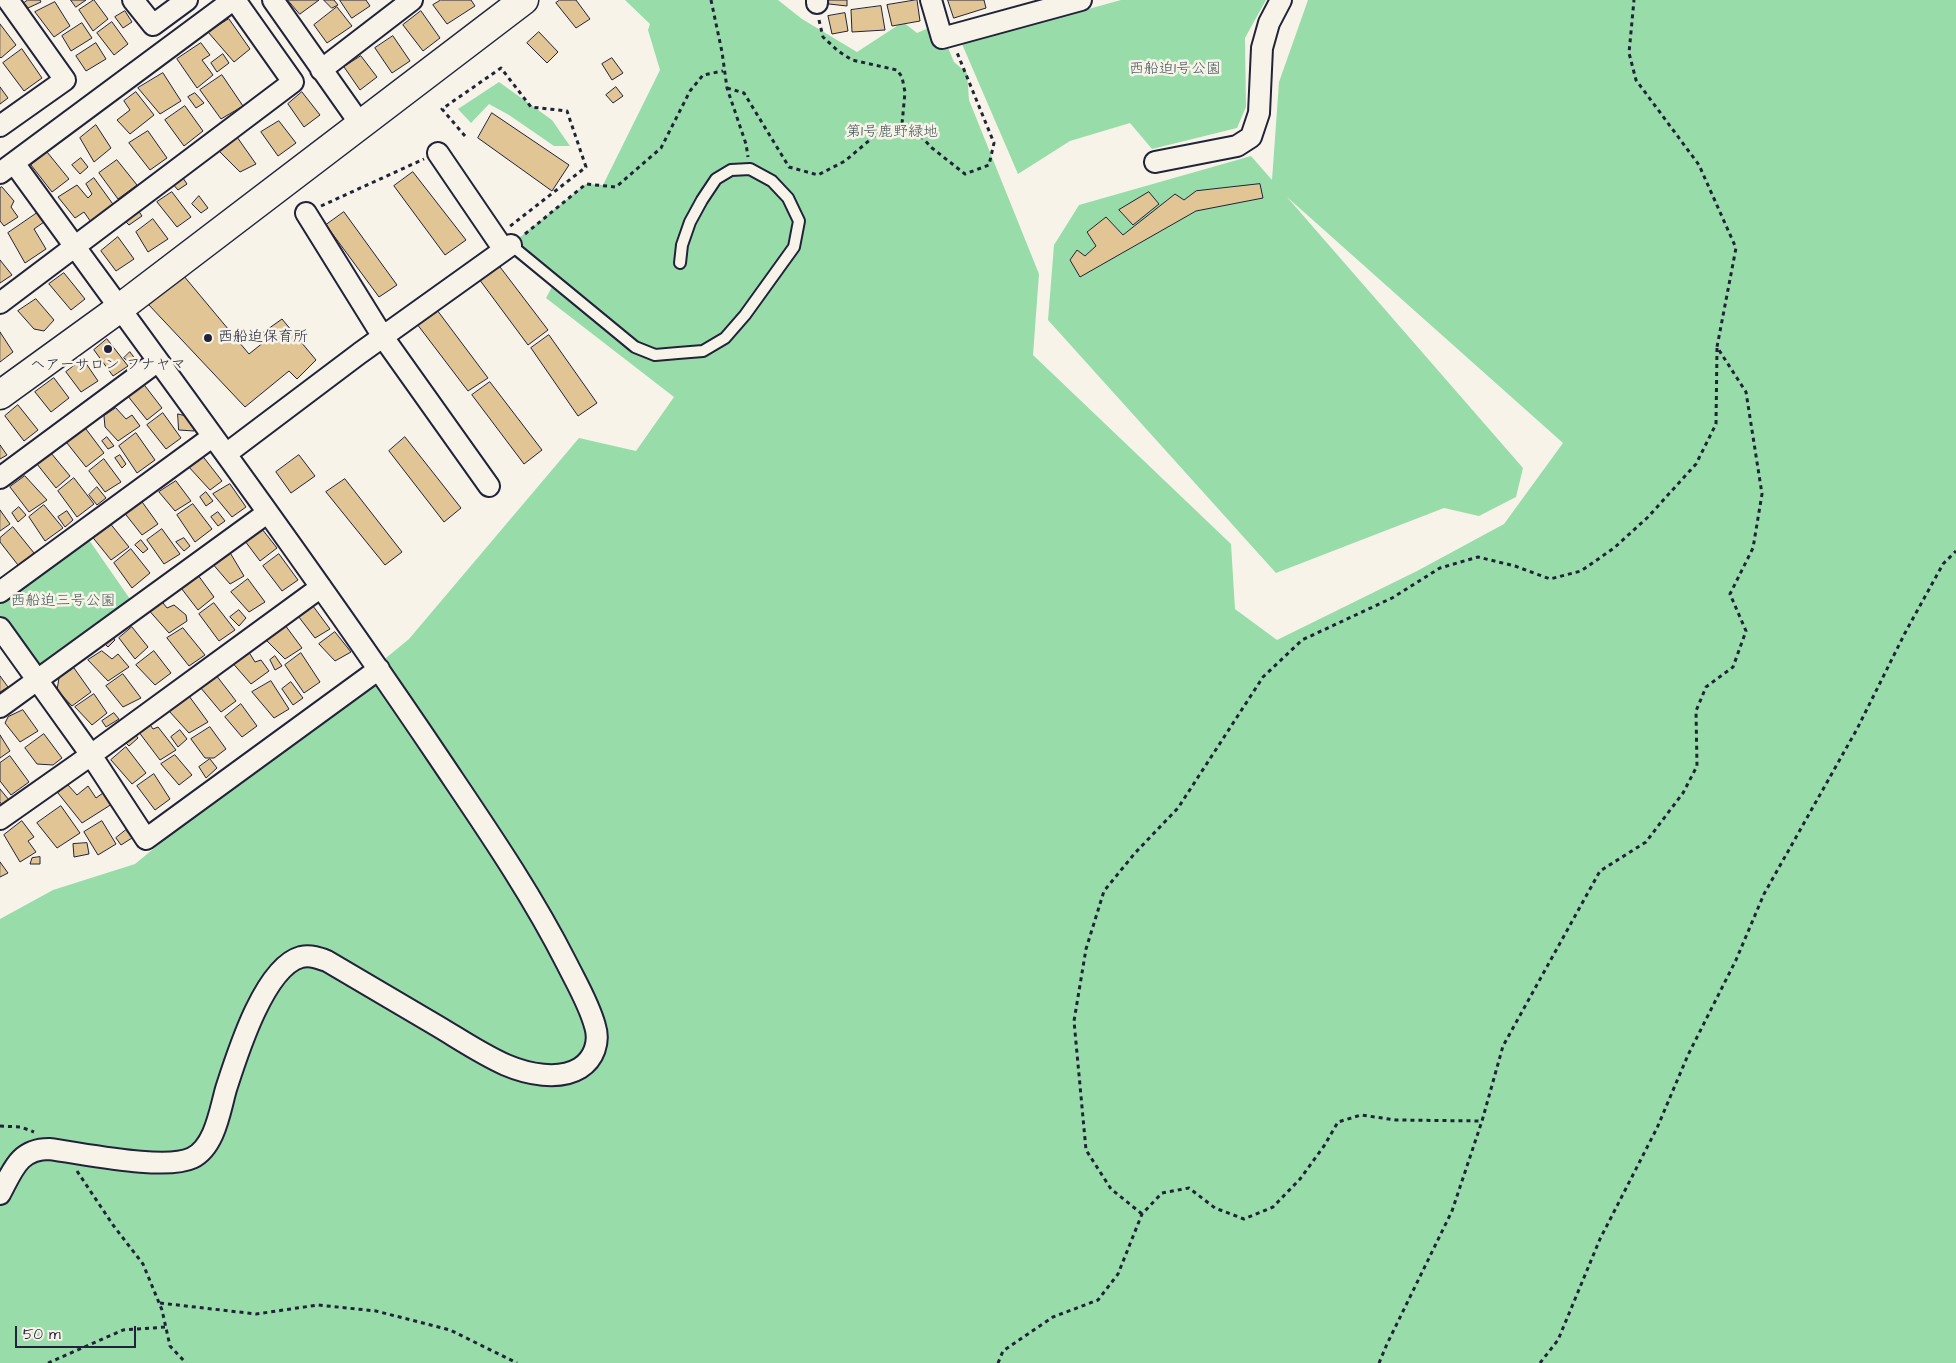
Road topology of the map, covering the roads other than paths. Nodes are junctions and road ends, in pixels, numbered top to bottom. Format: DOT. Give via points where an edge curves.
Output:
graph roads {
  1 [pos="8,0"];
  2 [pos="133,0"];
  3 [pos="187,0"];
  4 [pos="216,0"];
  5 [pos="234,0"];
  6 [pos="273,0"];
  7 [pos="412,0"];
  8 [pos="524,0"];
  9 [pos="931,0"];
  10 [pos="1081,0"];
  11 [pos="1280,0"];
  12 [pos="321,70"];
  13 [pos="361,125"];
  14 [pos="0,126"];
  15 [pos="438,153"];
  16 [pos="1155,162"];
  17 [pos="5,164"];
  18 [pos="306,213"];
  19 [pos="508,241"];
  20 [pos="75,247"];
  21 [pos="680,263"];
  22 [pos="0,303"];
  23 [pos="120,308"];
  24 [pos="382,337"];
  25 [pos="158,361"];
  26 [pos="0,395"];
  27 [pos="212,437"];
  28 [pos="226,454"];
  29 [pos="0,478"];
  30 [pos="489,486"];
  31 [pos="267,513"];
  32 [pos="321,587"];
  33 [pos="0,592"];
  34 [pos="0,628"];
  35 [pos="379,669"];
  36 [pos="37,679"];
  37 [pos="0,707"];
  38 [pos="90,755"];
  39 [pos="0,819"];
  40 [pos="0,1194"];
  1 -- 14 [label="street" via="65,80"];
  2 -- 3 [label="street" via="153,25"];
  4 -- 17 [label="street"];
  5 -- 17 [label="street"];
  5 -- 20 [label="street" via="293,82"];
  6 -- 12 [label="street"];
  7 -- 12 [label="street"];
  8 -- 13 [label="street"];
  9 -- 10 [label="street" via="942,38"];
  11 -- 16 [label="street" via="1262,48 1259,113 1251,137 1237,146"];
  12 -- 13 [label="street"];
  13 -- 23 [label="street"];
  15 -- 19 [label="street"];
  17 -- 20 [label="street"];
  18 -- 24 [label="street"];
  19 -- 21 [label="lane" via="635,347 656,355 702,351 725,338 794,247 799,221 788,198 772,181 750,169 731,170 716,179 702,200 690,222"];
  19 -- 24 [label="street"];
  20 -- 22 [label="street"];
  20 -- 23 [label="street"];
  23 -- 25 [label="street"];
  23 -- 26 [label="street"];
  24 -- 28 [label="street"];
  24 -- 30 [label="street"];
  25 -- 27 [label="street"];
  25 -- 29 [label="street"];
  27 -- 28 [label="street"];
  27 -- 33 [label="street"];
  28 -- 31 [label="street"];
  31 -- 32 [label="street"];
  31 -- 36 [label="street"];
  32 -- 35 [label="street"];
  32 -- 38 [label="street"];
  34 -- 36 [label="street"];
  35 -- 38 [label="street" via="146,839"];
  35 -- 40 [label="street" via="507,860 556,942 595,1026 595,1050 582,1067 566,1074 545,1075 509,1066 327,961 304,956 286,966 265,991 233,1067 209,1141 201,1152 191,1158 163,1164 38,1149 19,1160"];
  36 -- 37 [label="street"];
  36 -- 38 [label="street"];
  38 -- 39 [label="street"];
}
